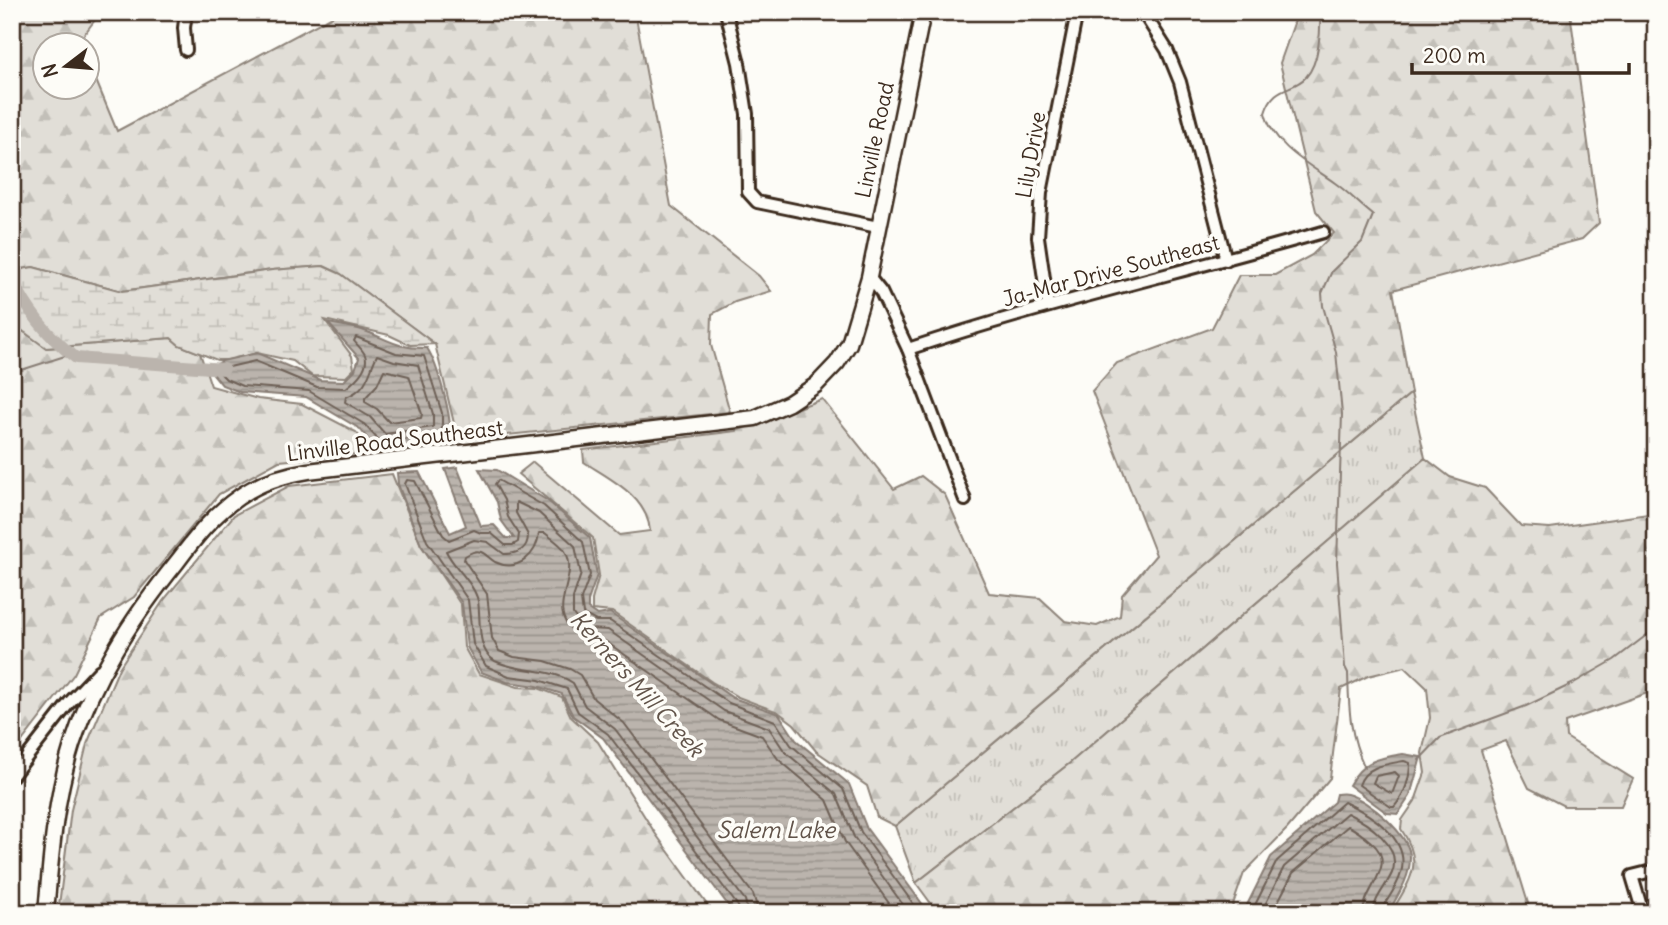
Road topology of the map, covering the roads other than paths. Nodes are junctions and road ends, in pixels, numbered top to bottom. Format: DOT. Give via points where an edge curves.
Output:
graph roads {
  1 [pos="186,12"];
  2 [pos="726,12"];
  3 [pos="923,12"];
  4 [pos="1077,12"];
  5 [pos="1143,12"];
  6 [pos="186,50"];
  7 [pos="878,227"];
  8 [pos="1323,232"];
  9 [pos="1226,260"];
  10 [pos="869,277"];
  11 [pos="1048,306"];
  12 [pos="908,348"];
  13 [pos="965,500"];
  14 [pos="105,666"];
  15 [pos="12,776"];
  16 [pos="1656,870"];
  17 [pos="46,913"];
  18 [pos="1643,913"];
  1 -- 6 [label="street"];
  2 -- 7 [label="street" via="747,114 748,192 757,202"];
  3 -- 7 [label="main road, Linville Road"];
  4 -- 11 [label="street, Lily Drive" via="1041,193 1038,237"];
  5 -- 9 [label="street" via="1163,41 1177,74"];
  7 -- 10 [label="main road, Linville Road"];
  8 -- 9 [label="street, Ja-Mar Drive Southeast"];
  9 -- 11 [label="street, Ja-Mar Drive Southeast"];
  10 -- 12 [label="street"];
  10 -- 14 [label="main road, Linville Road Southeast" via="856,326 837,363 806,393 768,414 308,471 259,485 229,504 201,532"];
  11 -- 12 [label="street, Ja-Mar Drive Southeast"];
  12 -- 13 [label="street"];
  14 -- 15 [label="street" via="69,703"];
  14 -- 17 [label="main road, Linville Road Southeast" via="79,724 63,780"];
  16 -- 18 [label="street" via="1632,876"];
}
